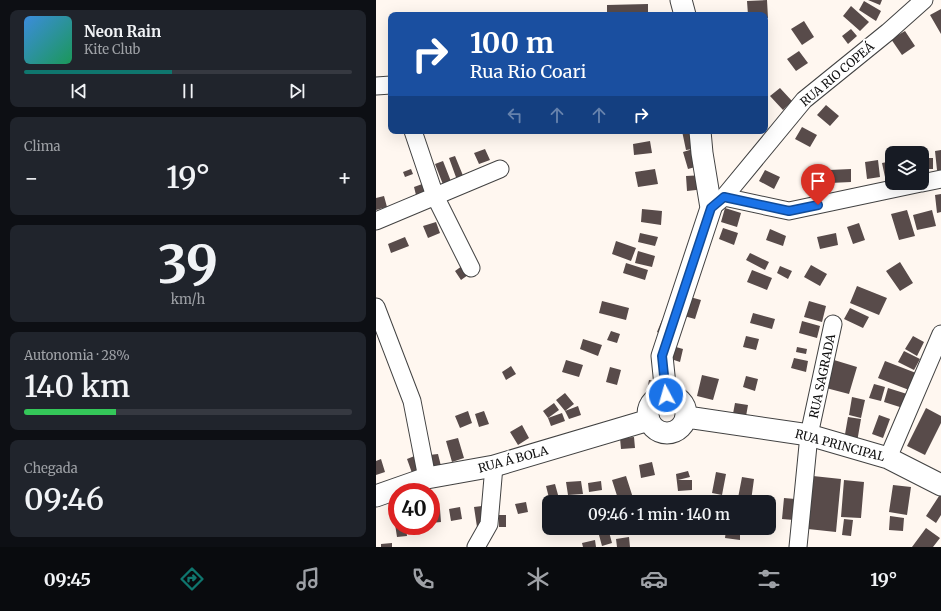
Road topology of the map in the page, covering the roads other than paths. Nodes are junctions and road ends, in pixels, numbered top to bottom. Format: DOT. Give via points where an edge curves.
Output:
graph roads {
  1 [pos="681,0"];
  2 [pos="924,0"];
  3 [pos="684,12"];
  4 [pos="376,86"];
  5 [pos="388,86"];
  6 [pos="414,134"];
  7 [pos="700,134"];
  8 [pos="500,169"];
  9 [pos="941,179"];
  10 [pos="929,181"];
  11 [pos="888,190"];
  12 [pos="435,196"];
  13 [pos="718,203"];
  14 [pos="376,221"];
  15 [pos="471,268"];
  16 [pos="376,307"];
  17 [pos="833,324"];
  18 [pos="941,334"];
  19 [pos="666,395"];
  20 [pos="687,417"];
  21 [pos="649,420"];
  22 [pos="809,435"];
  23 [pos="888,458"];
  24 [pos="494,466"];
  25 [pos="427,478"];
  26 [pos="941,485"];
  27 [pos="376,496"];
  28 [pos="476,547"];
  29 [pos="798,547"];
  1 -- 3 [label="street"];
  2 -- 13 [label="street, RUA RIO COPEÁ" via="804,100"];
  4 -- 5 [label="street"];
  6 -- 12 [label="street"];
  7 -- 13 [label="street" via="702,153"];
  8 -- 12 [label="street"];
  9 -- 10 [label="street"];
  11 -- 13 [label="street" via="789,211"];
  12 -- 14 [label="street"];
  12 -- 15 [label="street"];
  13 -- 19 [label="street" via="662,356"];
  16 -- 25 [label="street" via="412,401"];
  17 -- 22 [label="street, RUA SAGRADA"];
  18 -- 23 [label="street"];
  19 -- 20 [label="street" via="676,396 683,403"];
  19 -- 21 [label="street" via="652,401 648,410"];
  20 -- 21 [label="street" via="682,427 669,433 655,429"];
  20 -- 22 [label="street, RUA PRINCIPAL"];
  21 -- 24 [label="street, RUA Á BOLA"];
  22 -- 23 [label="street, RUA PRINCIPAL"];
  22 -- 29 [label="street, RUA SAGRADA"];
  23 -- 26 [label="street, RUA PRINCIPAL"];
  24 -- 25 [label="street, RUA Á BOLA"];
  24 -- 28 [label="street" via="489,524"];
  25 -- 27 [label="street, RUA Á BOLA"];
}
